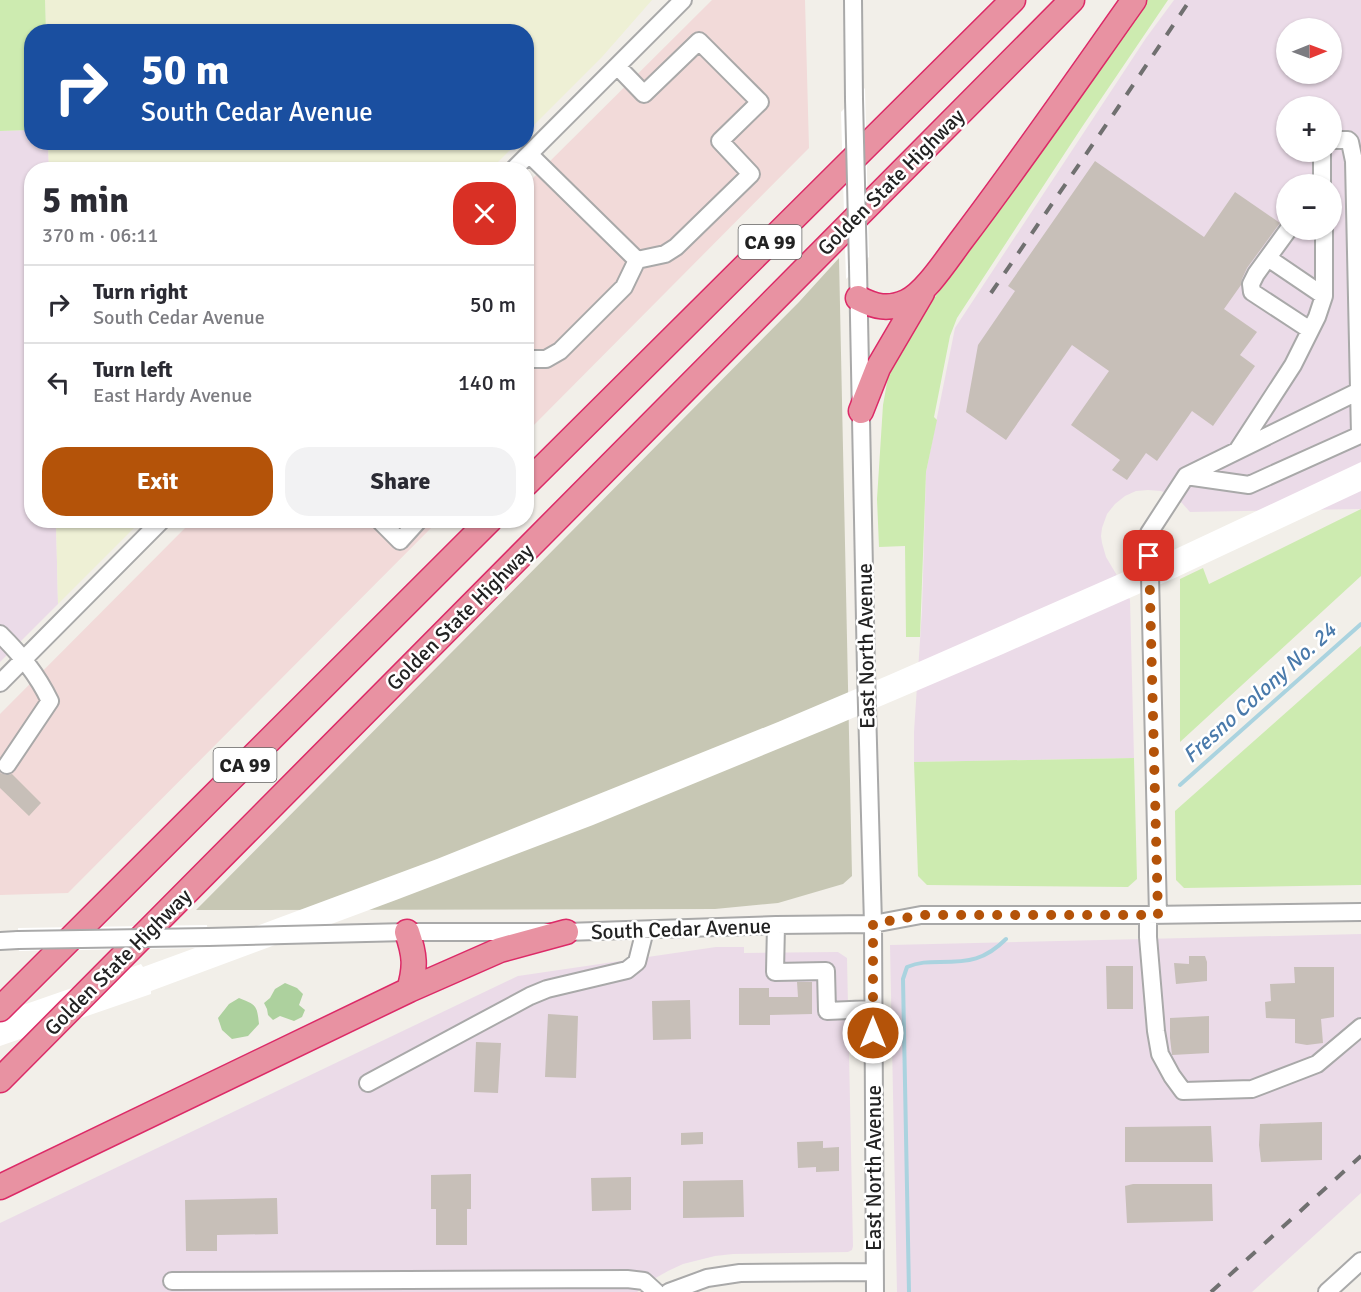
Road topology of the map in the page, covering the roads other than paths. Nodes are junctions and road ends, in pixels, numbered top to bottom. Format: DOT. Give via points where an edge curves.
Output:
graph roads {
  1 [pos="683,0"];
  2 [pos="853,0"];
  3 [pos="1013,0"];
  4 [pos="1072,0"];
  5 [pos="1134,0"];
  6 [pos="616,66"];
  7 [pos="1342,140"];
  8 [pos="534,149"];
  9 [pos="533,150"];
  10 [pos="529,154"];
  11 [pos="521,162"];
  12 [pos="1281,240"];
  13 [pos="1324,240"];
  14 [pos="1268,258"];
  15 [pos="637,260"];
  16 [pos="925,287"];
  17 [pos="1324,296"];
  18 [pos="858,298"];
  19 [pos="1310,330"];
  20 [pos="534,359"];
  21 [pos="1359,391"];
  22 [pos="861,411"];
  23 [pos="1237,451"];
  24 [pos="534,476"];
  25 [pos="1186,476"];
  26 [pos="154,528"];
  27 [pos="387,528"];
  28 [pos="412,528"];
  29 [pos="482,528"];
  30 [pos="0,634"];
  31 [pos="24,659"];
  32 [pos="0,682"];
  33 [pos="7,765"];
  34 [pos="1361,912"];
  35 [pos="1153,915"];
  36 [pos="873,924"];
  37 [pos="776,925"];
  38 [pos="645,930"];
  39 [pos="408,932"];
  40 [pos="566,932"];
  41 [pos="0,941"];
  42 [pos="409,990"];
  43 [pos="0,1009"];
  44 [pos="873,1009"];
  45 [pos="1361,1027"];
  46 [pos="0,1080"];
  47 [pos="368,1083"];
  48 [pos="0,1187"];
  49 [pos="1361,1260"];
  50 [pos="874,1272"];
  51 [pos="172,1281"];
  52 [pos="516,1286"];
  53 [pos="656,1292"];
  54 [pos="669,1292"];
  55 [pos="875,1292"];
  56 [pos="1327,1292"];
  1 -- 6 [label="street"];
  2 -- 18 [label="street, East North Avenue, bridge"];
  3 -- 24 [label="highway, Golden State Highway / CA 99"];
  4 -- 46 [label="highway, Golden State Highway / CA 99"];
  5 -- 16 [label="highway"];
  6 -- 8 [label="street"];
  6 -- 15 [label="street" via="644,94 699,40 760,102 720,141 751,174 676,247 665,254"];
  7 -- 21 [label="street" via="1350,142 1354,161"];
  9 -- 10 [label="street"];
  10 -- 11 [label="street"];
  10 -- 15 [label="street"];
  12 -- 14 [label="street"];
  13 -- 17 [label="street"];
  14 -- 17 [label="street"];
  14 -- 19 [label="street" via="1251,284 1252,292"];
  15 -- 20 [label="street" via="624,287 560,351 546,359"];
  16 -- 18 [label="highway" via="907,302 890,308"];
  16 -- 22 [label="highway" via="878,368"];
  17 -- 19 [label="street"];
  18 -- 22 [label="street, East North Avenue"];
  19 -- 23 [label="street" via="1293,365"];
  21 -- 23 [label="street"];
  21 -- 25 [label="street" via="1360,435 1249,484"];
  22 -- 36 [label="street, East North Avenue"];
  23 -- 25 [label="street"];
  25 -- 35 [label="street" via="1149,532"];
  26 -- 31 [label="street"];
  27 -- 28 [label="street" via="400,541"];
  29 -- 43 [label="highway, CA 99"];
  30 -- 31 [label="street"];
  31 -- 32 [label="street"];
  31 -- 33 [label="street" via="50,701"];
  34 -- 35 [label="street, South Cedar Avenue"];
  35 -- 36 [label="street, South Cedar Avenue" via="921,915"];
  35 -- 45 [label="street" via="1148,937 1156,1031 1160,1054 1183,1091 1252,1089 1317,1064"];
  36 -- 37 [label="street, South Cedar Avenue"];
  36 -- 44 [label="street, East North Avenue"];
  37 -- 38 [label="street, South Cedar Avenue"];
  37 -- 44 [label="street" via="775,972 826,971 827,1011"];
  38 -- 40 [label="street, South Cedar Avenue"];
  38 -- 47 [label="street" via="637,962 627,970 530,996"];
  39 -- 40 [label="street, South Cedar Avenue"];
  39 -- 41 [label="street, South Cedar Avenue, bridge"];
  39 -- 42 [label="highway" via="415,962"];
  40 -- 42 [label="highway" via="500,950"];
  42 -- 48 [label="highway"];
  44 -- 50 [label="street, East North Avenue"];
  49 -- 56 [label="street"];
  50 -- 54 [label="street" via="740,1273 707,1278"];
  50 -- 55 [label="street, East North Avenue"];
  51 -- 52 [label="street"];
  52 -- 53 [label="street" via="627,1279 644,1281"];
}
